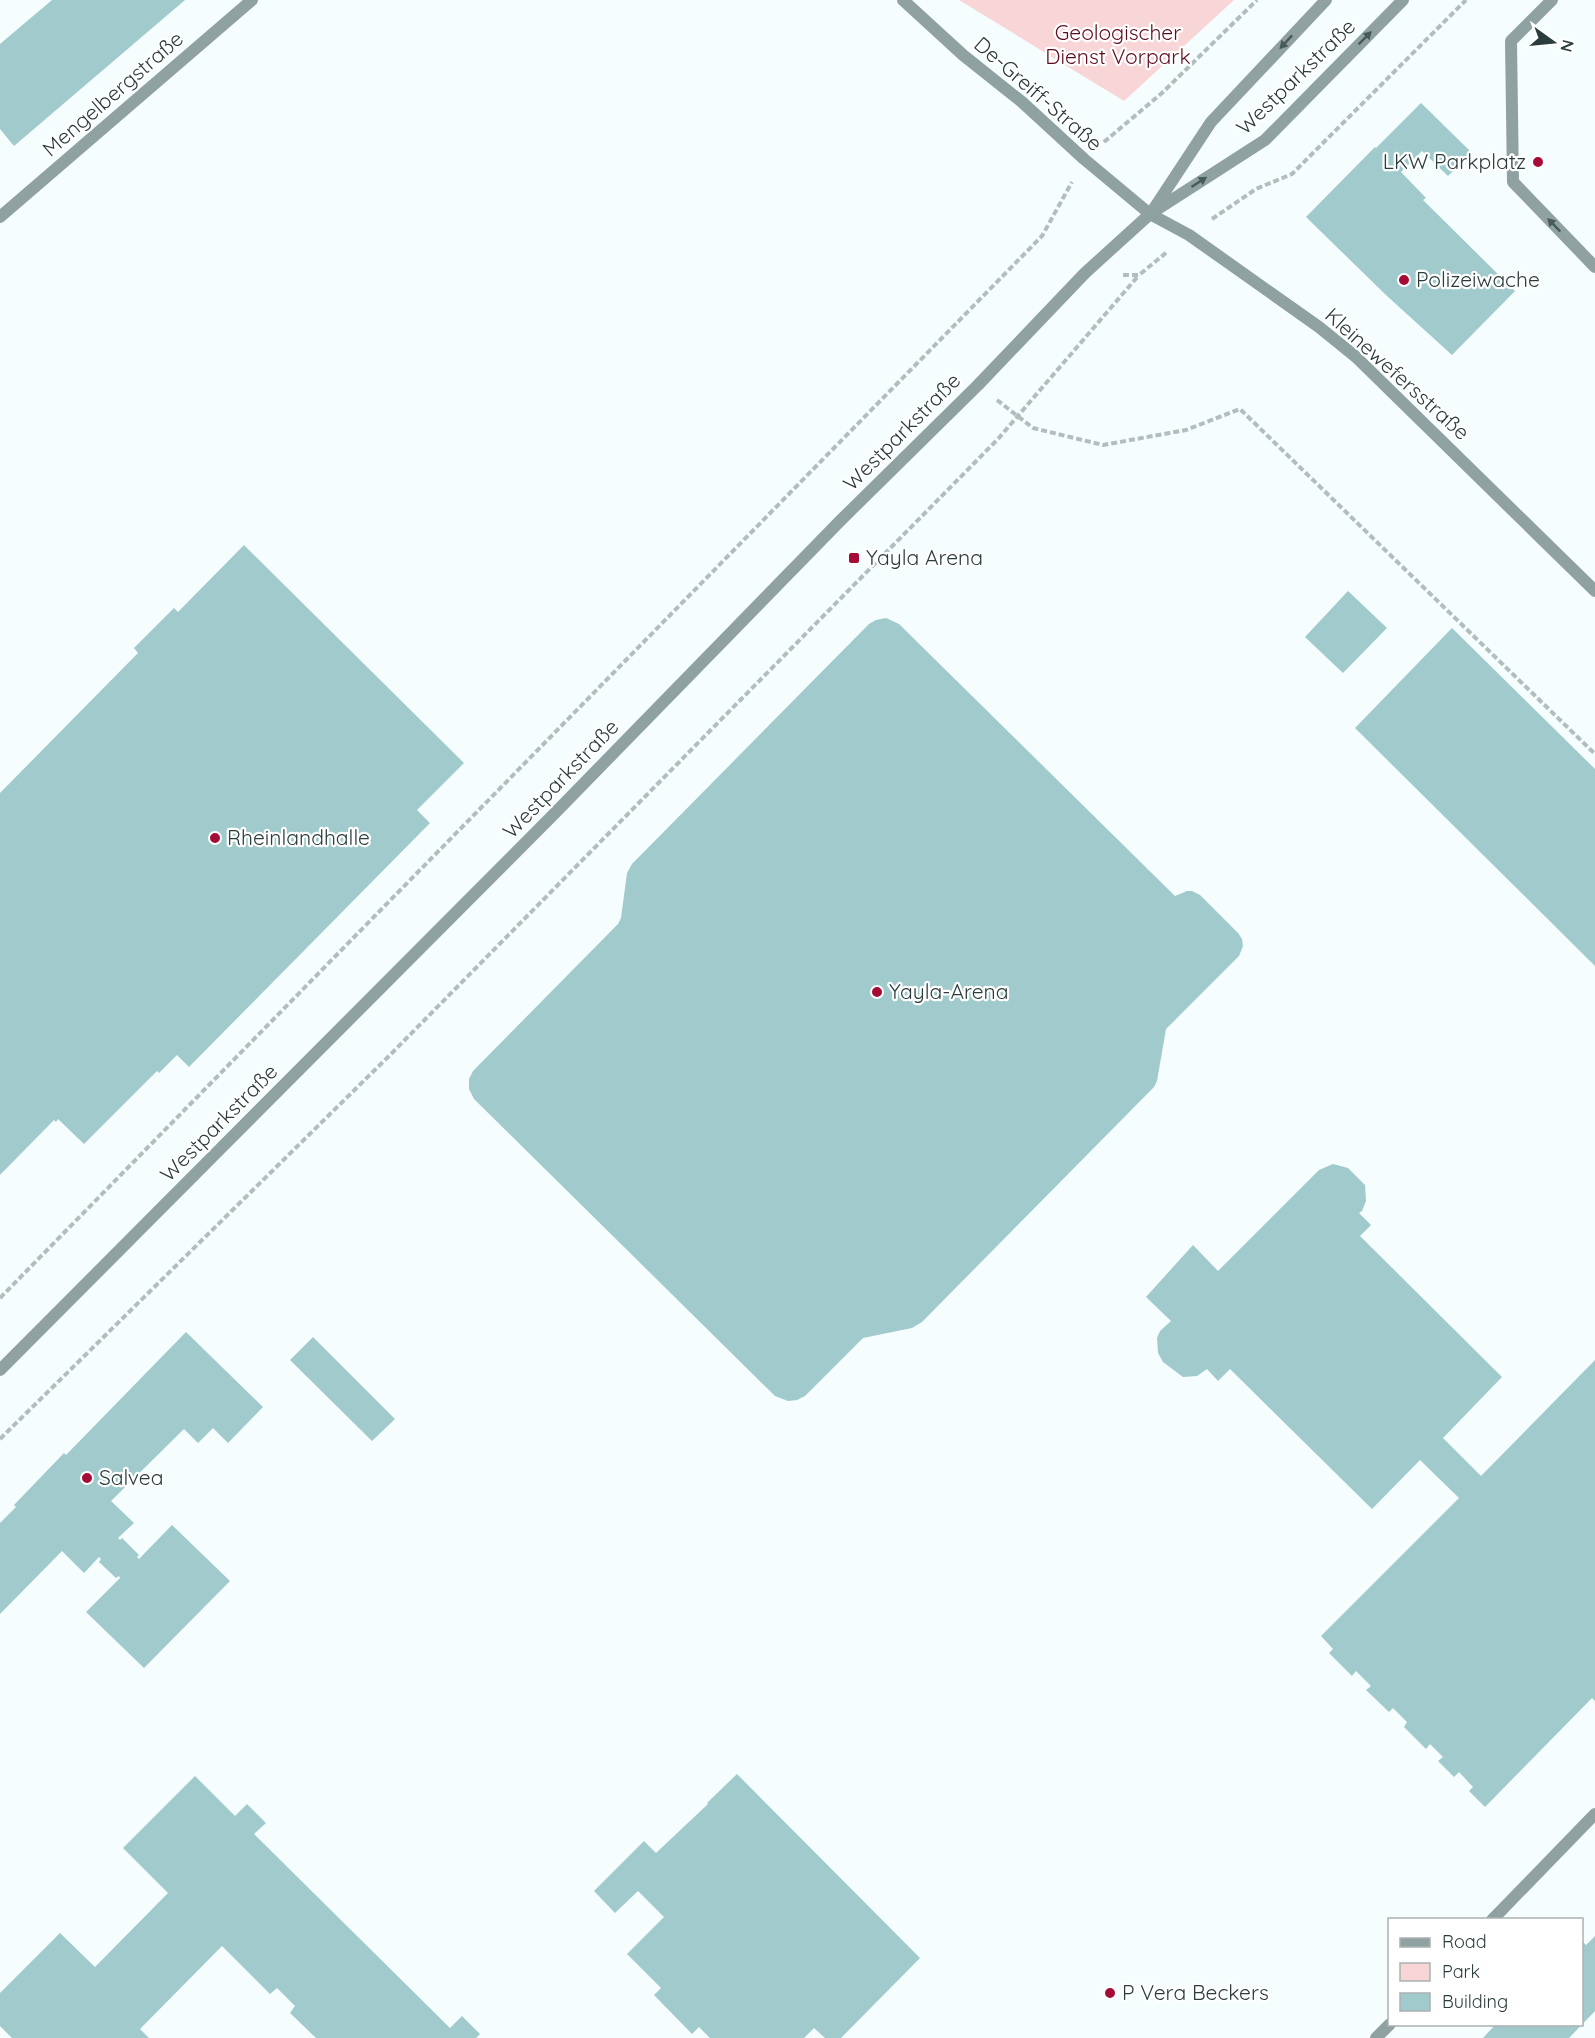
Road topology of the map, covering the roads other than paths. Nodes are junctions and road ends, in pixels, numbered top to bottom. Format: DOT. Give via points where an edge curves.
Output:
graph roads {
  1 [pos="903,0"];
  2 [pos="1326,0"];
  3 [pos="1403,0"];
  4 [pos="1552,0"];
  5 [pos="244,2"];
  6 [pos="1150,214"];
  7 [pos="0,217"];
  8 [pos="1595,267"];
  9 [pos="1595,591"];
  10 [pos="0,1370"];
  11 [pos="1595,1814"];
  12 [pos="1494,1918"];
  13 [pos="1389,2026"];
  14 [pos="1376,2038"];
  1 -- 6 [label="street, De-Greiff-Straße"];
  2 -- 6 [label="street, Westparkstraße, one-way" via="1211,122"];
  6 -- 3 [label="street, Westparkstraße, one-way" via="1265,140"];
  8 -- 4 [label="street, one-way" via="1513,182 1511,41"];
  5 -- 7 [label="street, Mengelbergstraße"];
  6 -- 9 [label="street, Kleinewefersstraße" via="1189,235 1356,357"];
  6 -- 10 [label="street, Westparkstraße" via="1085,273"];
  11 -- 12 [label="street"];
  13 -- 14 [label="street"];
}
